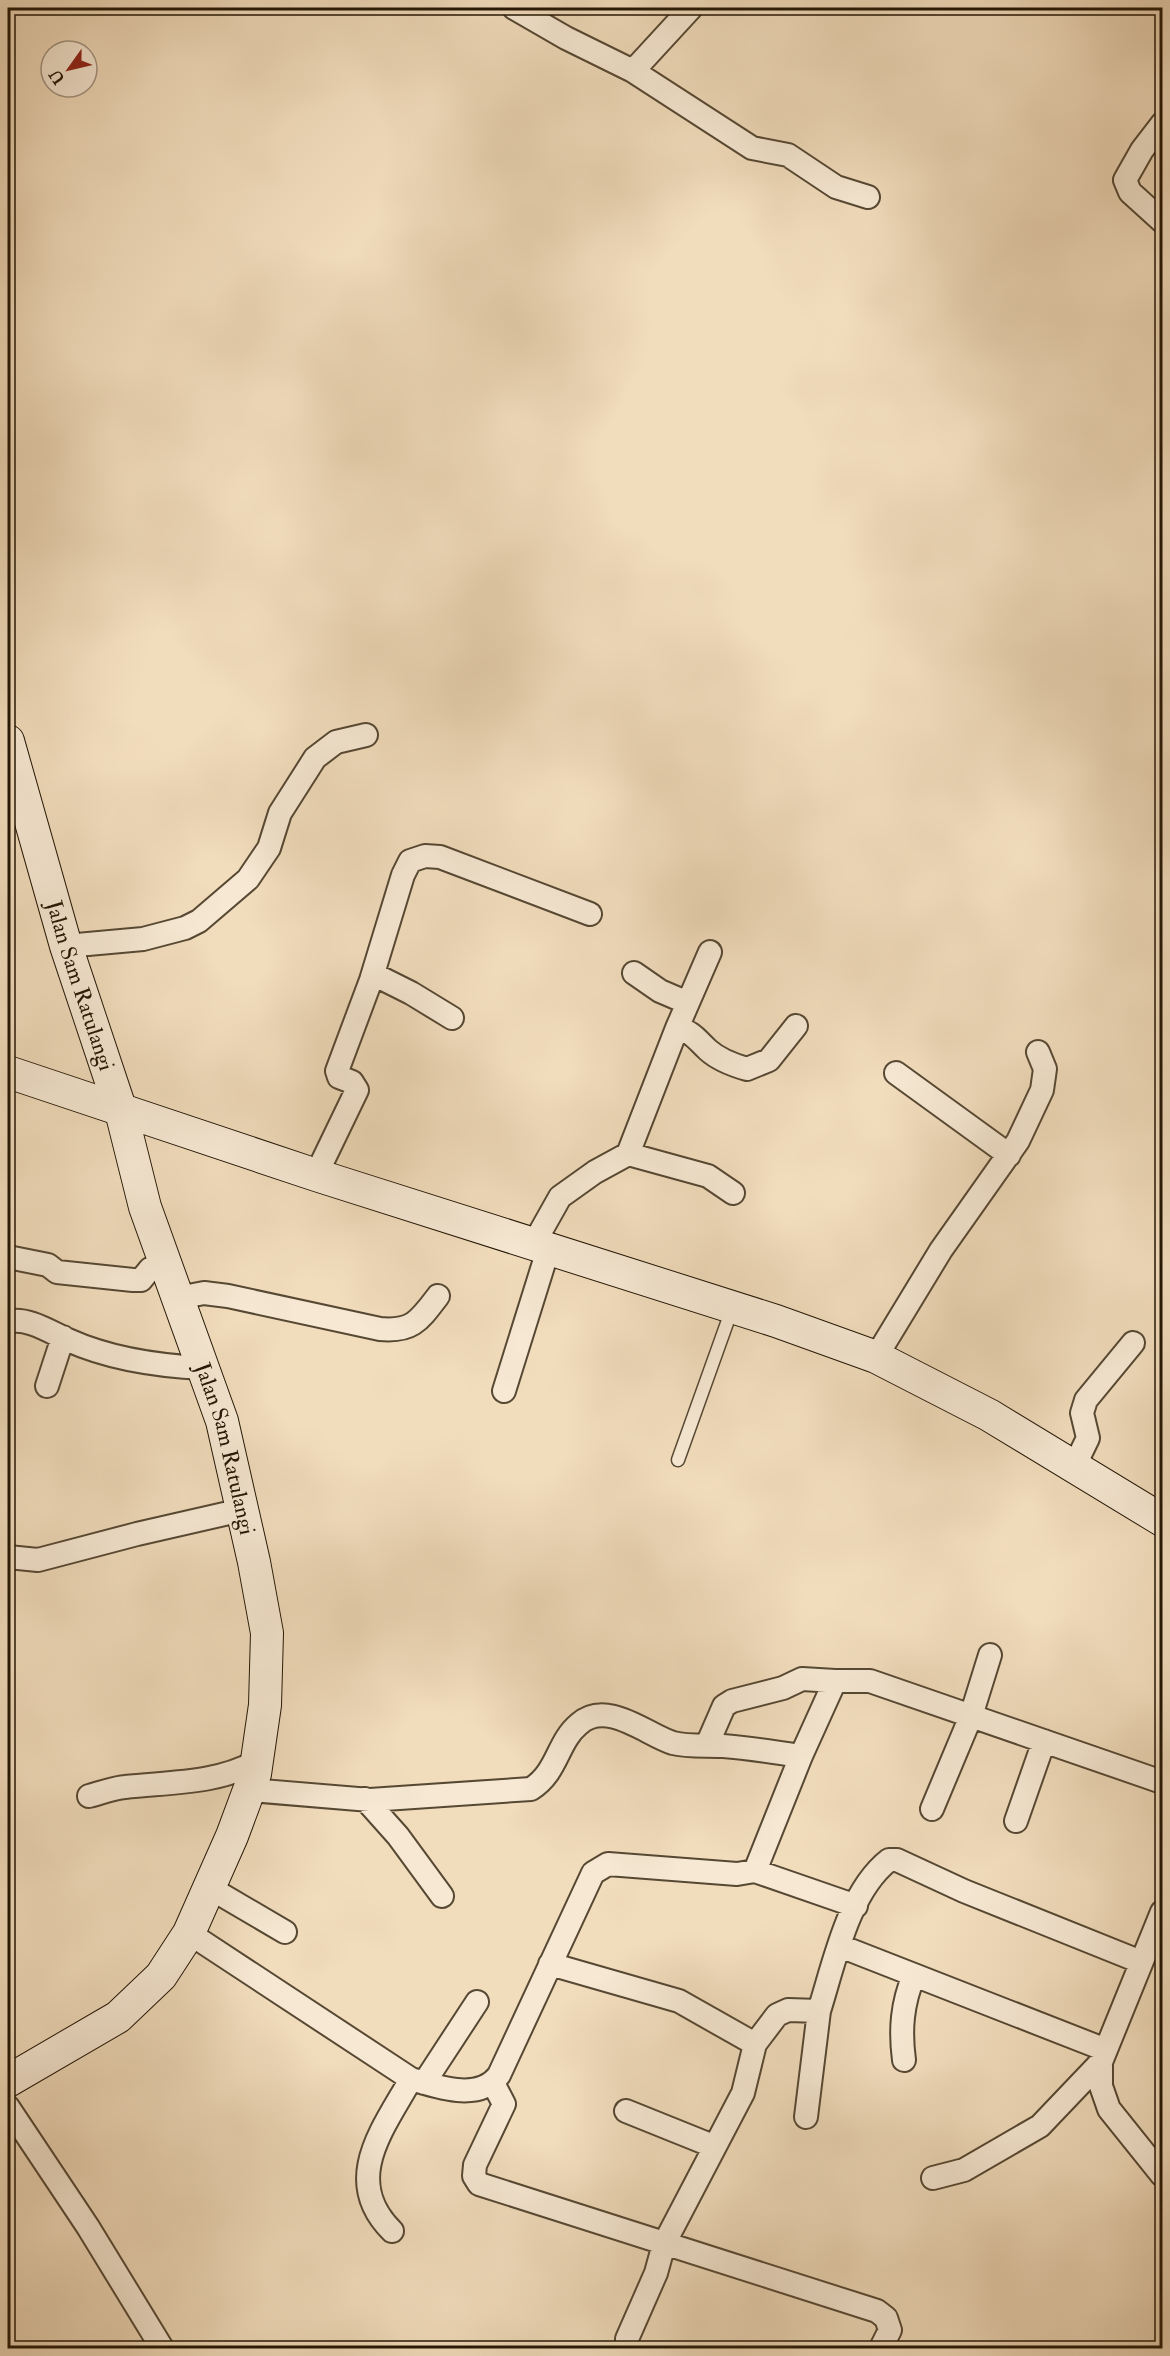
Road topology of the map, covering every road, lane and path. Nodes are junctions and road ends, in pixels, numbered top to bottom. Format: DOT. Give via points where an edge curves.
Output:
graph roads {
  1 [pos="514,8"];
  2 [pos="691,8"];
  3 [pos="633,71"];
  4 [pos="1162,124"];
  5 [pos="868,197"];
  6 [pos="1162,221"];
  7 [pos="366,735"];
  8 [pos="8,741"];
  9 [pos="590,914"];
  10 [pos="66,946"];
  11 [pos="710,952"];
  12 [pos="634,973"];
  13 [pos="373,974"];
  14 [pos="688,1003"];
  15 [pos="452,1018"];
  16 [pos="796,1026"];
  17 [pos="677,1028"];
  18 [pos="1038,1052"];
  19 [pos="8,1072"];
  20 [pos="896,1073"];
  21 [pos="122,1111"];
  22 [pos="628,1154"];
  23 [pos="1009,1155"];
  24 [pos="316,1175"];
  25 [pos="733,1193"];
  26 [pos="541,1247"];
  27 [pos="8,1257"];
  28 [pos="168,1269"];
  29 [pos="438,1296"];
  30 [pos="178,1298"];
  31 [pos="733,1308"];
  32 [pos="8,1322"];
  33 [pos="63,1337"];
  34 [pos="1133,1343"];
  35 [pos="876,1358"];
  36 [pos="204,1368"];
  37 [pos="47,1386"];
  38 [pos="504,1391"];
  39 [pos="678,1460"];
  40 [pos="1074,1467"];
  41 [pos="243,1510"];
  42 [pos="1162,1520"];
  43 [pos="8,1557"];
  44 [pos="990,1655"];
  45 [pos="835,1681"];
  46 [pos="970,1716"];
  47 [pos="1044,1741"];
  48 [pos="708,1745"];
  49 [pos="801,1756"];
  50 [pos="253,1776"];
  51 [pos="1162,1782"];
  52 [pos="89,1796"];
  53 [pos="365,1799"];
  54 [pos="932,1809"];
  55 [pos="1016,1821"];
  56 [pos="755,1871"];
  57 [pos="210,1888"];
  58 [pos="442,1896"];
  59 [pos="856,1906"];
  60 [pos="1162,1912"];
  61 [pos="285,1932"];
  62 [pos="189,1933"];
  63 [pos="840,1946"];
  64 [pos="1141,1962"];
  65 [pos="550,1964"];
  66 [pos="914,1975"];
  67 [pos="477,2002"];
  68 [pos="819,2011"];
  69 [pos="755,2044"];
  70 [pos="1104,2056"];
  71 [pos="904,2060"];
  72 [pos="8,2081"];
  73 [pos="418,2081"];
  74 [pos="493,2083"];
  75 [pos="8,2107"];
  76 [pos="626,2111"];
  77 [pos="806,2117"];
  78 [pos="713,2146"];
  79 [pos="1162,2175"];
  80 [pos="933,2178"];
  81 [pos="392,2231"];
  82 [pos="664,2244"];
  83 [pos="162,2349"];
  84 [pos="628,2349"];
  85 [pos="881,2349"];
  1 -- 3 [label="street" via="566,39"];
  2 -- 3 [label="street"];
  3 -- 5 [label="street" via="752,148 788,155 836,187"];
  4 -- 6 [label="street" via="1125,180 1130,192"];
  7 -- 10 [label="street" via="336,742 315,758 280,813 269,848 248,879 199,921 143,939"];
  8 -- 10 [label="street, Jalan Sam Ratulangi"];
  9 -- 13 [label="street" via="440,857 416,857 407,864"];
  10 -- 21 [label="street, Jalan Sam Ratulangi"];
  11 -- 14 [label="street"];
  12 -- 14 [label="street" via="660,991"];
  13 -- 15 [label="street"];
  13 -- 24 [label="street" via="337,1073 357,1090"];
  14 -- 17 [label="street"];
  16 -- 17 [label="street" via="769,1060 747,1069 722,1059 707,1050 691,1032"];
  17 -- 22 [label="street"];
  18 -- 23 [label="street" via="1045,1069 1042,1090"];
  19 -- 21 [label="street"];
  20 -- 23 [label="street"];
  21 -- 24 [label="street"];
  21 -- 28 [label="street, Jalan Sam Ratulangi" via="145,1207"];
  22 -- 25 [label="street" via="708,1176"];
  22 -- 26 [label="street" via="560,1197"];
  23 -- 35 [label="street" via="941,1250"];
  24 -- 26 [label="street"];
  26 -- 31 [label="street"];
  26 -- 38 [label="street"];
  27 -- 28 [label="street" via="48,1265 55,1271 132,1280 141,1280 150,1269"];
  28 -- 30 [label="street, Jalan Sam Ratulangi"];
  29 -- 30 [label="street" via="421,1318 399,1330 228,1296 204,1293"];
  30 -- 36 [label="street, Jalan Sam Ratulangi"];
  31 -- 35 [label="street"];
  31 -- 39 [label="lane"];
  32 -- 33 [label="street" via="20,1322"];
  33 -- 36 [label="street" via="148,1363"];
  33 -- 37 [label="street"];
  34 -- 40 [label="street" via="1086,1400 1082,1413 1088,1438"];
  35 -- 40 [label="street" via="988,1415"];
  36 -- 41 [label="street, Jalan Sam Ratulangi" via="222,1421"];
  40 -- 42 [label="street"];
  41 -- 43 [label="street" via="38,1560"];
  41 -- 50 [label="street, Jalan Sam Ratulangi" via="267,1633 265,1705"];
  44 -- 46 [label="street"];
  45 -- 46 [label="street" via="870,1681"];
  45 -- 48 [label="street" via="802,1679 732,1701 724,1706"];
  45 -- 49 [label="street"];
  46 -- 47 [label="street"];
  46 -- 54 [label="street"];
  47 -- 51 [label="street"];
  47 -- 55 [label="street"];
  48 -- 49 [label="street"];
  48 -- 53 [label="street" via="673,1743 625,1720 600,1717 580,1723 545,1781 531,1790"];
  49 -- 56 [label="street"];
  50 -- 52 [label="street" via="237,1772 180,1784 123,1787"];
  50 -- 53 [label="street"];
  50 -- 57 [label="street, Jalan Sam Ratulangi"];
  53 -- 58 [label="street"];
  56 -- 59 [label="street"];
  56 -- 65 [label="street" via="737,1874 608,1864 599,1867"];
  57 -- 61 [label="street"];
  57 -- 62 [label="street, Jalan Sam Ratulangi"];
  59 -- 63 [label="street"];
  59 -- 64 [label="street" via="882,1866 888,1860 897,1860"];
  60 -- 64 [label="street"];
  62 -- 72 [label="street, Jalan Sam Ratulangi" via="161,1976 118,2018"];
  62 -- 73 [label="street"];
  63 -- 66 [label="street"];
  63 -- 68 [label="street"];
  64 -- 70 [label="street"];
  65 -- 69 [label="street" via="679,2001"];
  65 -- 74 [label="street"];
  66 -- 70 [label="street"];
  66 -- 71 [label="street" via="906,1995 901,2031"];
  67 -- 73 [label="street"];
  68 -- 69 [label="street" via="788,2010 777,2015"];
  68 -- 77 [label="street"];
  69 -- 78 [label="street" via="743,2092"];
  70 -- 79 [label="street" via="1101,2086 1109,2109"];
  70 -- 80 [label="street" via="1040,2126 964,2170"];
  73 -- 74 [label="street" via="469,2090"];
  73 -- 81 [label="street" via="369,2155 371,2204 378,2218"];
  74 -- 82 [label="street" via="504,2104 474,2165 475,2181"];
  75 -- 83 [label="street" via="88,2227"];
  76 -- 78 [label="street"];
  78 -- 82 [label="street"];
  82 -- 84 [label="street" via="656,2273 627,2339"];
  82 -- 85 [label="street" via="877,2311 886,2318 890,2330"];
}
